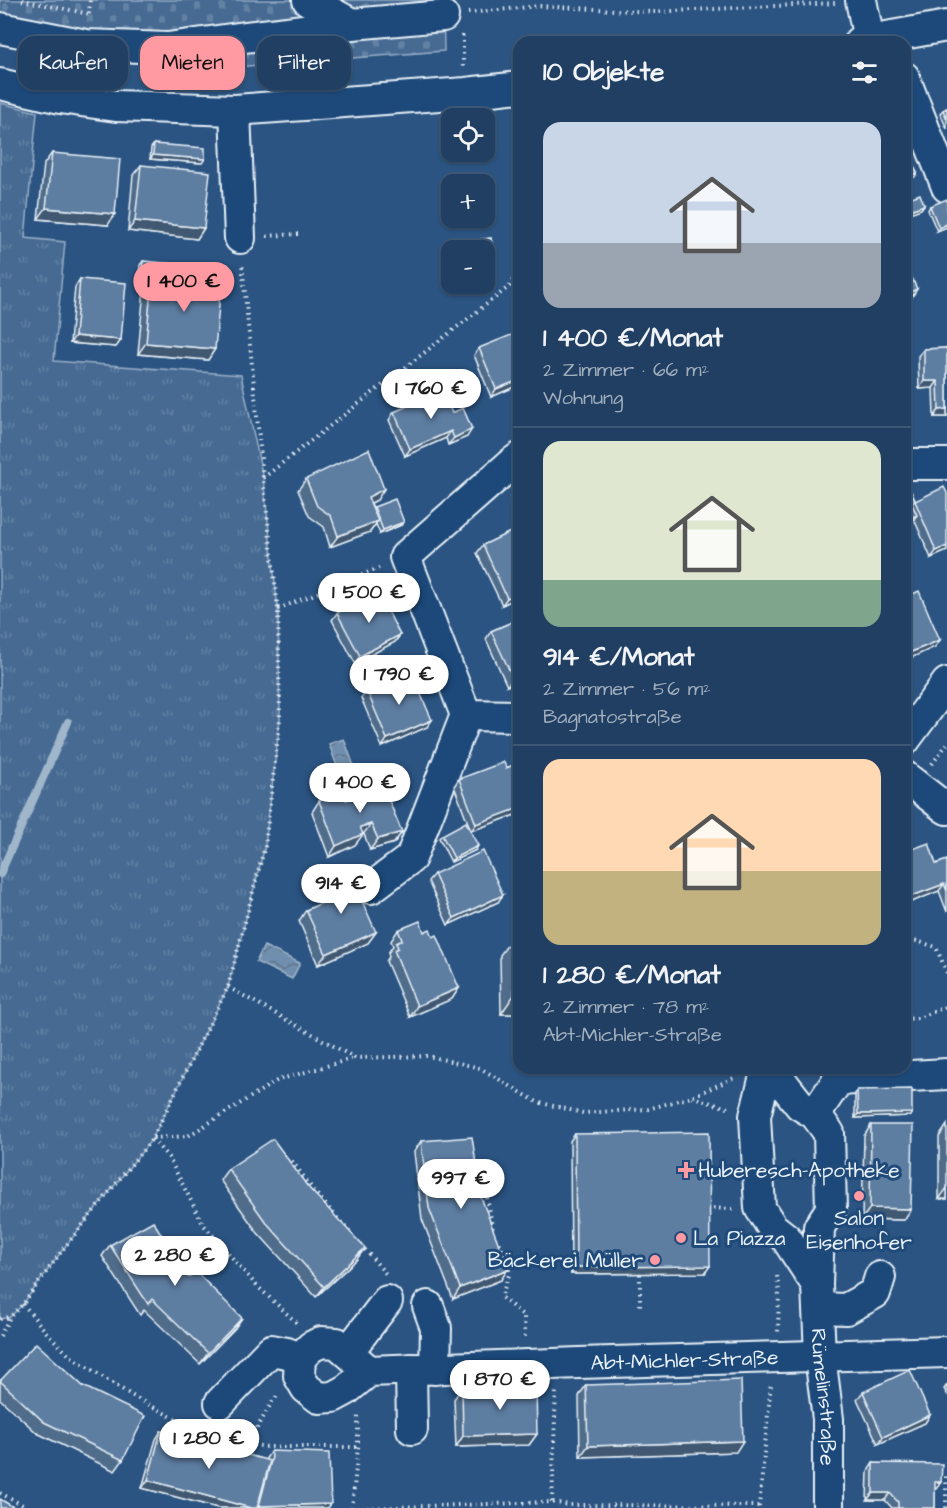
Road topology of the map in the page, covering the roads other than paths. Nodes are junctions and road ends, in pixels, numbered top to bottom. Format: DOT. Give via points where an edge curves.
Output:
graph roads {
  1 [pos="308,0"];
  2 [pos="861,1"];
  3 [pos="457,21"];
  4 [pos="352,24"];
  5 [pos="947,26"];
  6 [pos="0,28"];
  7 [pos="875,36"];
  8 [pos="897,36"];
  9 [pos="0,84"];
  10 [pos="513,88"];
  11 [pos="911,95"];
  12 [pos="235,110"];
  13 [pos="947,187"];
  14 [pos="240,238"];
  15 [pos="513,462"];
  16 [pos="911,464"];
  17 [pos="947,464"];
  18 [pos="947,683"];
  19 [pos="466,715"];
  20 [pos="513,716"];
  21 [pos="911,732"];
  22 [pos="911,781"];
  23 [pos="947,808"];
  24 [pos="371,888"];
  25 [pos="766,1074"];
  26 [pos="769,1074"];
  27 [pos="947,1074"];
  28 [pos="808,1109"];
  29 [pos="755,1116"];
  30 [pos="819,1227"];
  31 [pos="786,1238"];
  32 [pos="880,1277"];
  33 [pos="818,1297"];
  34 [pos="387,1301"];
  35 [pos="428,1306"];
  36 [pos="947,1352"];
  37 [pos="820,1356"];
  38 [pos="303,1360"];
  39 [pos="358,1367"];
  40 [pos="423,1369"];
  41 [pos="220,1403"];
  42 [pos="412,1429"];
  43 [pos="828,1508"];
  1 -- 4 [label="street"];
  2 -- 7 [label="street"];
  3 -- 4 [label="street"];
  4 -- 6 [label="street" via="168,48 86,45"];
  5 -- 8 [label="street"];
  9 -- 12 [label="street" via="116,106"];
  10 -- 12 [label="street"];
  11 -- 13 [label="street"];
  12 -- 14 [label="street"];
  15 -- 19 [label="street" via="405,557"];
  16 -- 17 [label="street"];
  18 -- 21 [label="street"];
  19 -- 20 [label="street"];
  19 -- 24 [label="street" via="411,858"];
  22 -- 23 [label="street"];
  25 -- 29 [label="street"];
  26 -- 28 [label="street, Rümelinstraße"];
  27 -- 28 [label="street" via="838,1080"];
  28 -- 29 [label="street"];
  28 -- 30 [label="street, Rümelinstraße" via="829,1133 831,1209"];
  29 -- 31 [label="street" via="760,1208 772,1227"];
  30 -- 31 [label="street" via="803,1236"];
  30 -- 33 [label="street, Rümelinstraße"];
  31 -- 33 [label="street"];
  32 -- 33 [label="street" via="875,1293 846,1309"];
  33 -- 37 [label="street, Rümelinstraße"];
  34 -- 39 [label="street"];
  35 -- 40 [label="street" via="436,1328"];
  36 -- 37 [label="street, Abt-Michler-Straße"];
  37 -- 40 [label="street, Abt-Michler-Straße"];
  37 -- 43 [label="street, Rümelinstraße" via="828,1419"];
  38 -- 39 [label="street, Abt-Michler-Straße" via="321,1342 337,1343"];
  38 -- 39 [label="street" via="306,1388 319,1398 333,1397 346,1390"];
  38 -- 41 [label="street" via="271,1350"];
  39 -- 40 [label="street, Abt-Michler-Straße"];
  40 -- 42 [label="street"];
}
